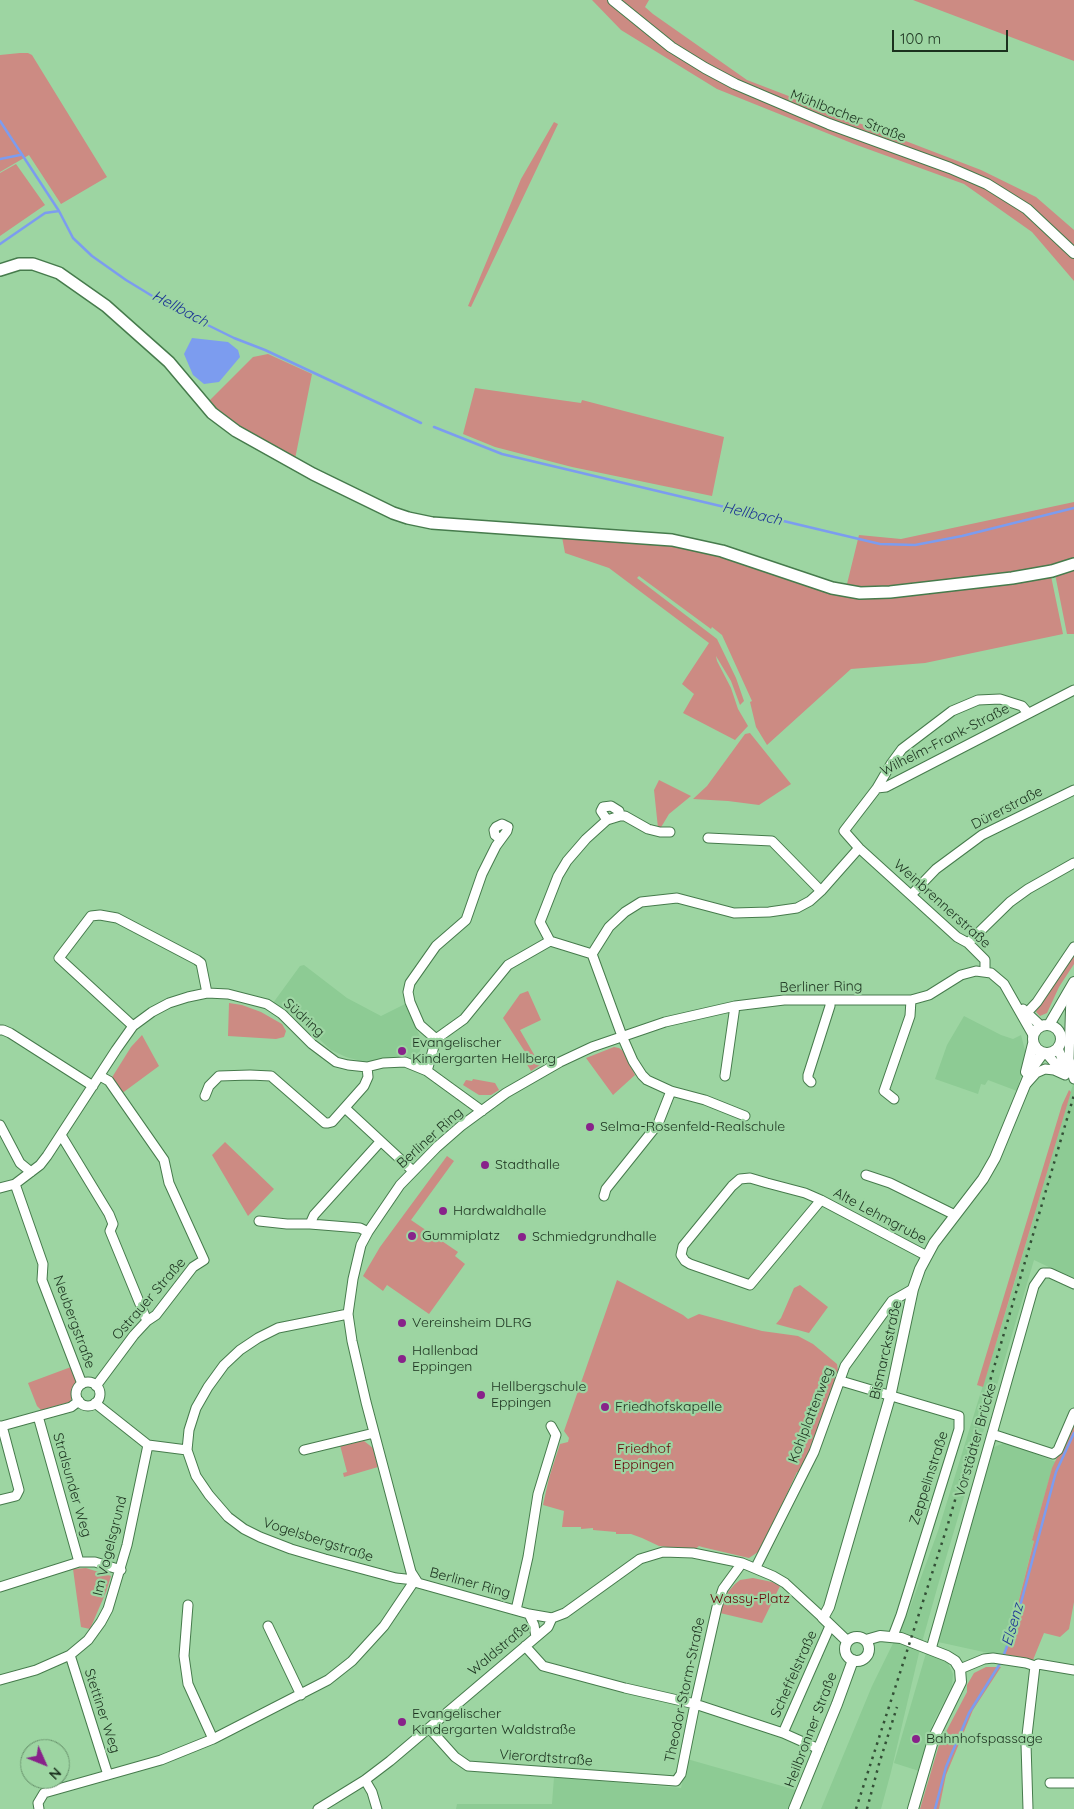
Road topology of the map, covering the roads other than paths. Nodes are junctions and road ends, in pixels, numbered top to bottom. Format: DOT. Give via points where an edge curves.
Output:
graph roads {
  1 [pos="613,0"];
  2 [pos="1074,254"];
  3 [pos="0,270"];
  4 [pos="1074,564"];
  5 [pos="1074,690"];
  6 [pos="1028,713"];
  7 [pos="877,788"];
  8 [pos="1074,790"];
  9 [pos="844,831"];
  10 [pos="670,832"];
  11 [pos="708,838"];
  12 [pos="500,839"];
  13 [pos="859,848"];
  14 [pos="1074,863"];
  15 [pos="821,891"];
  16 [pos="911,895"];
  17 [pos="550,941"];
  18 [pos="968,943"];
  19 [pos="1074,947"];
  20 [pos="592,954"];
  21 [pos="985,971"];
  22 [pos="1074,982"];
  23 [pos="1072,990"];
  24 [pos="207,993"];
  25 [pos="911,1000"];
  26 [pos="830,1001"];
  27 [pos="734,1006"];
  28 [pos="1025,1015"];
  29 [pos="133,1026"];
  30 [pos="1049,1027"];
  31 [pos="0,1030"];
  32 [pos="622,1036"];
  33 [pos="436,1039"];
  34 [pos="1033,1039"];
  35 [pos="1058,1048"];
  36 [pos="1045,1053"];
  37 [pos="367,1067"];
  38 [pos="427,1071"];
  39 [pos="1065,1075"];
  40 [pos="100,1076"];
  41 [pos="725,1076"];
  42 [pos="1074,1081"];
  43 [pos="811,1082"];
  44 [pos="1026,1084"];
  45 [pos="92,1086"];
  46 [pos="671,1091"];
  47 [pos="206,1096"];
  48 [pos="894,1099"];
  49 [pos="1017,1106"];
  50 [pos="345,1108"];
  51 [pos="482,1111"];
  52 [pos="745,1116"];
  53 [pos="0,1125"];
  54 [pos="61,1135"];
  55 [pos="380,1142"];
  56 [pos="413,1171"];
  57 [pos="31,1172"];
  58 [pos="866,1175"];
  59 [pos="15,1184"];
  60 [pos="0,1188"];
  61 [pos="604,1196"];
  62 [pos="821,1200"];
  63 [pos="955,1215"];
  64 [pos="259,1222"];
  65 [pos="310,1224"];
  66 [pos="368,1232"];
  67 [pos="927,1256"];
  68 [pos="1074,1284"];
  69 [pos="913,1289"];
  70 [pos="348,1314"];
  71 [pos="147,1321"];
  72 [pos="841,1382"];
  73 [pos="82,1384"];
  74 [pos="96,1386"];
  75 [pos="890,1397"];
  76 [pos="79,1401"];
  77 [pos="95,1403"];
  78 [pos="1074,1413"];
  79 [pos="38,1416"];
  80 [pos="1,1426"];
  81 [pos="551,1426"];
  82 [pos="374,1433"];
  83 [pos="992,1434"];
  84 [pos="148,1445"];
  85 [pos="187,1450"];
  86 [pos="304,1450"];
  87 [pos="0,1500"];
  88 [pos="79,1562"];
  89 [pos="742,1563"];
  90 [pos="756,1567"];
  91 [pos="121,1570"];
  92 [pos="415,1580"];
  93 [pos="0,1587"];
  94 [pos="188,1605"];
  95 [pos="516,1610"];
  96 [pos="530,1614"];
  97 [pos="552,1618"];
  98 [pos="826,1622"];
  99 [pos="268,1626"];
  100 [pos="893,1636"];
  101 [pos="536,1637"];
  102 [pos="866,1640"];
  103 [pos="847,1641"];
  104 [pos="525,1646"];
  105 [pos="931,1649"];
  106 [pos="70,1655"];
  107 [pos="853,1660"];
  108 [pos="1034,1666"];
  109 [pos="960,1669"];
  110 [pos="1074,1670"];
  111 [pos="0,1680"];
  112 [pos="302,1694"];
  113 [pos="694,1704"];
  114 [pos="429,1728"];
  115 [pos="783,1733"];
  116 [pos="214,1739"];
  117 [pos="820,1749"];
  118 [pos="108,1775"];
  119 [pos="365,1780"];
  120 [pos="676,1781"];
  121 [pos="1050,1783"];
  122 [pos="1074,1783"];
  123 [pos="39,1809"];
  124 [pos="318,1809"];
  125 [pos="377,1809"];
  126 [pos="794,1809"];
  127 [pos="913,1809"];
  128 [pos="1028,1809"];
  1 -- 2 [label="street, Mühlbacher Straße" via="670,47 735,84 829,124 987,184 1027,209"];
  3 -- 4 [label="main road" via="19,264 33,264 59,273 106,306 169,362 212,413 236,431 313,474 408,518 672,540 722,551 832,588 860,593 1012,578"];
  5 -- 6 [label="street, Wilhelm-Frank-Straße"];
  6 -- 7 [label="street, Wilhelm-Frank-Straße" via="886,787"];
  6 -- 7 [label="street" via="1022,706 1000,699 978,700 952,711 902,749"];
  7 -- 9 [label="street, Wilhelm-Frank-Straße"];
  8 -- 16 [label="street, Dürerstraße" via="982,835 936,869"];
  9 -- 13 [label="street, Weinbrennerstraße"];
  10 -- 17 [label="street" via="648,829 620,816 607,820 586,839 558,876 540,922"];
  11 -- 15 [label="street" via="772,841"];
  12 -- 33 [label="street" via="482,874 466,920 436,946 410,983 410,1002 420,1025"];
  13 -- 15 [label="street"];
  13 -- 16 [label="street, Weinbrennerstraße"];
  14 -- 18 [label="street" via="1010,902"];
  15 -- 20 [label="street" via="797,908 769,912 734,912 677,898 641,902 609,927"];
  16 -- 18 [label="street, Weinbrennerstraße"];
  17 -- 20 [label="street"];
  17 -- 33 [label="street" via="508,964 464,1019"];
  18 -- 21 [label="street, Weinbrennerstraße" via="985,960"];
  19 -- 28 [label="street"];
  20 -- 32 [label="street"];
  21 -- 25 [label="street, Berliner Ring" via="961,974 929,995"];
  21 -- 28 [label="street, Weinbrennerstraße" via="1004,984"];
  22 -- 30 [label="street"];
  23 -- 30 [label="street"];
  23 -- 42 [label="street" via="1069,1059"];
  24 -- 29 [label="street, Südring" via="169,1003"];
  24 -- 29 [label="street" via="198,960 117,918 93,916 59,958"];
  24 -- 37 [label="street, Südring" via="228,994 267,1004 336,1062"];
  25 -- 26 [label="street, Berliner Ring"];
  25 -- 48 [label="street" via="910,1016 884,1091"];
  26 -- 27 [label="street, Berliner Ring" via="784,1000"];
  26 -- 43 [label="street" via="808,1075"];
  27 -- 32 [label="street, Berliner Ring"];
  27 -- 41 [label="street"];
  28 -- 30 [label="street, Weinbrennerstraße"];
  28 -- 34 [label="street, Weinbrennerstraße"];
  29 -- 40 [label="street, Südring"];
  30 -- 34 [label="street" via="1036,1030"];
  30 -- 35 [label="street" via="1061,1038"];
  31 -- 45 [label="street" via="10,1033"];
  32 -- 46 [label="street" via="633,1061 647,1080"];
  32 -- 51 [label="street, Berliner Ring" via="560,1062"];
  33 -- 38 [label="street"];
  34 -- 36 [label="street" via="1037,1050"];
  34 -- 49 [label="street, Bismarckstraße"];
  35 -- 36 [label="street"];
  35 -- 42 [label="street"];
  36 -- 39 [label="street"];
  36 -- 44 [label="street, Bismarckstraße" via="1032,1068"];
  37 -- 38 [label="street, Südring" via="405,1062"];
  37 -- 50 [label="street" via="368,1077 364,1086"];
  38 -- 51 [label="street, Südring"];
  39 -- 42 [label="street"];
  39 -- 44 [label="street" via="1045,1069"];
  40 -- 45 [label="street, Südring"];
  40 -- 71 [label="street, Ostrauer Straße" via="109,1081 164,1160 169,1183 204,1260 193,1267 156,1315"];
  44 -- 49 [label="street, Bismarckstraße"];
  45 -- 54 [label="street, Südring"];
  46 -- 52 [label="street"];
  46 -- 61 [label="street" via="658,1124 606,1189"];
  47 -- 50 [label="street" via="209,1086 219,1076 271,1076 325,1123 332,1122"];
  49 -- 63 [label="street, Bismarckstraße" via="992,1164"];
  50 -- 55 [label="street"];
  51 -- 56 [label="street, Berliner Ring"];
  53 -- 57 [label="street" via="20,1164"];
  54 -- 57 [label="street, Südring"];
  54 -- 71 [label="street" via="109,1214 113,1224 110,1231"];
  55 -- 56 [label="street"];
  55 -- 65 [label="street" via="314,1215"];
  56 -- 66 [label="street, Berliner Ring"];
  57 -- 59 [label="street, Südring"];
  58 -- 63 [label="street" via="890,1183"];
  59 -- 60 [label="street, Südring"];
  59 -- 73 [label="street, Neubergstraße" via="43,1264 42,1280"];
  62 -- 62 [label="street, Alte Lehmgrube" via="768,1182 740,1179 683,1246 681,1255 690,1264 750,1285"];
  62 -- 67 [label="street, Alte Lehmgrube"];
  63 -- 67 [label="street, Bismarckstraße"];
  64 -- 65 [label="street"];
  65 -- 66 [label="street" via="360,1228"];
  66 -- 70 [label="street, Berliner Ring" via="361,1245"];
  67 -- 69 [label="street, Bismarckstraße"];
  68 -- 83 [label="street, Vorstädter Brücke" via="1043,1272 1034,1286"];
  69 -- 72 [label="street, Kohlplattenweg" via="892,1301 846,1366"];
  69 -- 75 [label="street, Bismarckstraße"];
  70 -- 82 [label="street, Berliner Ring"];
  70 -- 85 [label="street, Vogelsbergstraße" via="278,1328 240,1350 224,1365 196,1408"];
  71 -- 74 [label="street, Ostrauer Straße"];
  72 -- 75 [label="street, Zeppelinstraße"];
  72 -- 90 [label="street, Kohlplattenweg" via="814,1452"];
  73 -- 74 [label="street, Neubergstraße" via="89,1382"];
  73 -- 76 [label="street, Neubergstraße" via="76,1392"];
  74 -- 77 [label="street, Neubergstraße" via="99,1395"];
  75 -- 98 [label="street, Bismarckstraße"];
  75 -- 100 [label="street, Zeppelinstraße" via="960,1416 959,1429"];
  76 -- 77 [label="street" via="86,1405"];
  76 -- 79 [label="street" via="71,1407"];
  77 -- 84 [label="street"];
  78 -- 83 [label="street" via="1058,1450 1053,1454"];
  79 -- 80 [label="street"];
  79 -- 88 [label="street, Stralsunder Weg"];
  80 -- 87 [label="street" via="19,1490 16,1496"];
  81 -- 95 [label="street" via="556,1435 538,1494"];
  82 -- 86 [label="street"];
  82 -- 92 [label="street, Berliner Ring" via="410,1572"];
  83 -- 105 [label="street, Vorstädter Brücke"];
  84 -- 85 [label="street"];
  84 -- 91 [label="street, Im Vogelsgrund"];
  85 -- 92 [label="street, Vogelsbergstraße" via="196,1476 209,1495 228,1518 244,1529 316,1557"];
  88 -- 91 [label="street" via="95,1562"];
  88 -- 93 [label="street"];
  89 -- 90 [label="street"];
  89 -- 97 [label="street, Waldstraße" via="693,1553 651,1555 565,1613"];
  89 -- 113 [label="street, Theodor-Storm-Straße" via="723,1589"];
  90 -- 98 [label="street" via="785,1583"];
  91 -- 106 [label="street, Im Vogelsgrund" via="101,1622 88,1640"];
  92 -- 95 [label="street, Berliner Ring" via="428,1587"];
  92 -- 112 [label="street" via="384,1626 352,1661 328,1680"];
  94 -- 116 [label="street" via="184,1656 188,1684"];
  95 -- 96 [label="street, Berliner Ring"];
  96 -- 97 [label="street, Berliner Ring"];
  96 -- 101 [label="street"];
  97 -- 101 [label="street, Waldstraße" via="548,1627"];
  98 -- 103 [label="street"];
  98 -- 115 [label="street, Scheffelstraße"];
  99 -- 112 [label="street"];
  100 -- 102 [label="street"];
  100 -- 105 [label="street"];
  101 -- 104 [label="street, Waldstraße"];
  102 -- 103 [label="street" via="857,1636"];
  102 -- 107 [label="street" via="869,1647 867,1655 860,1661"];
  103 -- 107 [label="street" via="845,1651"];
  104 -- 113 [label="street" via="543,1666"];
  104 -- 114 [label="street, Waldstraße"];
  105 -- 109 [label="street" via="952,1658"];
  106 -- 111 [label="street, Im Vogelsgrund" via="36,1670"];
  106 -- 118 [label="street, Stettiner Weg"];
  107 -- 117 [label="street, Heilbronner Straße"];
  108 -- 109 [label="street" via="1003,1659 984,1659"];
  108 -- 110 [label="street"];
  108 -- 128 [label="street" via="1026,1744"];
  109 -- 127 [label="street" via="961,1682 934,1736"];
  112 -- 116 [label="street"];
  113 -- 115 [label="street"];
  113 -- 120 [label="street, Theodor-Storm-Straße" via="681,1774"];
  114 -- 119 [label="street, Waldstraße"];
  114 -- 120 [label="street, Vierordtstraße" via="468,1766"];
  115 -- 117 [label="street"];
  116 -- 118 [label="street" via="161,1760"];
  117 -- 126 [label="street, Heilbronner Straße"];
  118 -- 123 [label="street" via="44,1793 38,1803"];
  119 -- 124 [label="street, Waldstraße"];
  119 -- 125 [label="street"];
  121 -- 122 [label="street"];
}
